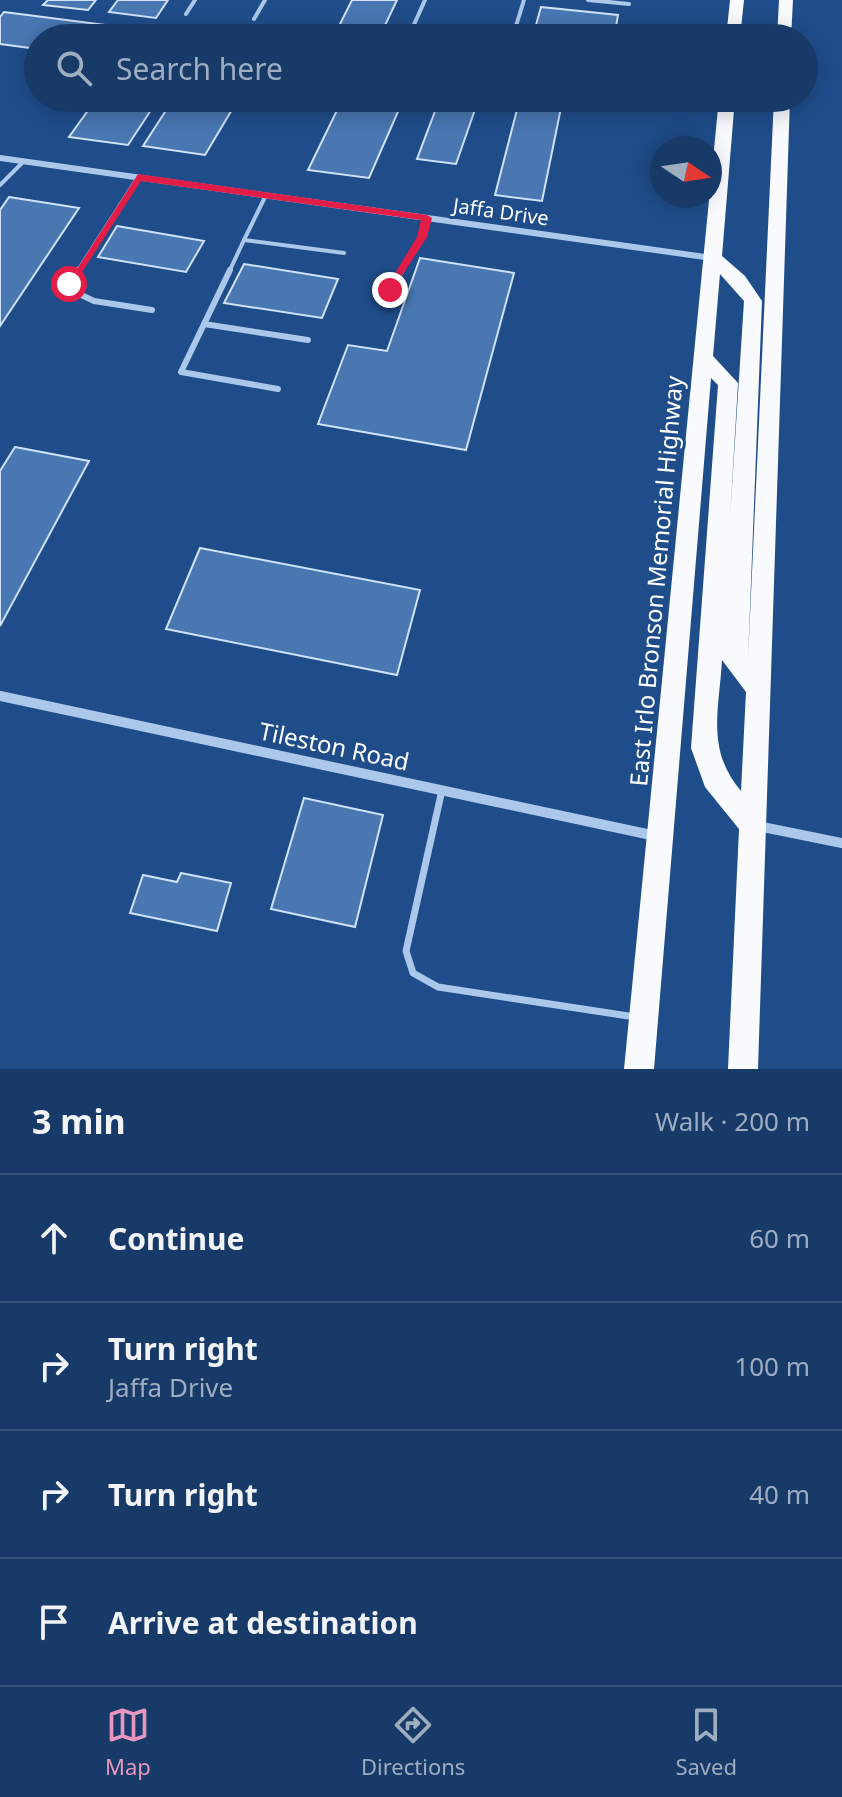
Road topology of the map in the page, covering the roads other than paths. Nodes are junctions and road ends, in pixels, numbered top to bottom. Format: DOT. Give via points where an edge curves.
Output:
graph roads {
  1 [pos="195,0"];
  2 [pos="265,0"];
  3 [pos="425,0"];
  4 [pos="524,0"];
  5 [pos="588,0"];
  6 [pos="737,0"];
  7 [pos="786,0"];
  8 [pos="629,4"];
  9 [pos="186,14"];
  10 [pos="254,19"];
  11 [pos="414,24"];
  12 [pos="517,24"];
  13 [pos="734,24"];
  14 [pos="785,24"];
  15 [pos="726,112"];
  16 [pos="781,112"];
  17 [pos="0,158"];
  18 [pos="24,161"];
  19 [pos="138,177"];
  20 [pos="0,185"];
  21 [pos="266,195"];
  22 [pos="427,218"];
  23 [pos="244,240"];
  24 [pos="344,253"];
  25 [pos="712,258"];
  26 [pos="390,290"];
  27 [pos="152,310"];
  28 [pos="204,324"];
  29 [pos="308,340"];
  30 [pos="703,358"];
  31 [pos="278,389"];
  32 [pos="759,689"];
  33 [pos="0,696"];
  34 [pos="442,790"];
  35 [pos="753,825"];
  36 [pos="660,837"];
  37 [pos="842,843"];
  38 [pos="644,1019"];
  39 [pos="639,1069"];
  40 [pos="743,1069"];
  1 -- 9 [label="lane"];
  2 -- 10 [label="lane"];
  3 -- 11 [label="lane"];
  4 -- 12 [label="lane"];
  5 -- 8 [label="lane"];
  6 -- 13 [label="highway"];
  7 -- 14 [label="highway"];
  15 -- 25 [label="highway, East Irlo Bronson Memorial Highway"];
  16 -- 32 [label="highway"];
  17 -- 18 [label="street, Jaffa Drive"];
  18 -- 19 [label="street, Jaffa Drive"];
  18 -- 20 [label="lane"];
  19 -- 21 [label="street, Jaffa Drive"];
  19 -- 27 [label="lane" via="69,284 87,299"];
  21 -- 22 [label="street, Jaffa Drive"];
  21 -- 23 [label="lane"];
  22 -- 25 [label="street, Jaffa Drive"];
  22 -- 26 [label="lane" via="422,237"];
  23 -- 24 [label="lane"];
  23 -- 28 [label="lane"];
  25 -- 30 [label="highway, East Irlo Bronson Memorial Highway"];
  25 -- 32 [label="highway" via="739,280 753,301 733,659"];
  28 -- 29 [label="lane"];
  28 -- 31 [label="lane" via="181,372"];
  30 -- 35 [label="highway" via="728,383 704,748 714,778"];
  30 -- 36 [label="highway, East Irlo Bronson Memorial Highway"];
  32 -- 35 [label="highway"];
  33 -- 34 [label="street, Tileston Road"];
  34 -- 36 [label="street, Tileston Road"];
  34 -- 38 [label="lane" via="406,951 413,973 438,987"];
  35 -- 37 [label="street"];
  35 -- 40 [label="highway"];
  36 -- 38 [label="highway, East Irlo Bronson Memorial Highway"];
  38 -- 39 [label="highway, East Irlo Bronson Memorial Highway"];
}
